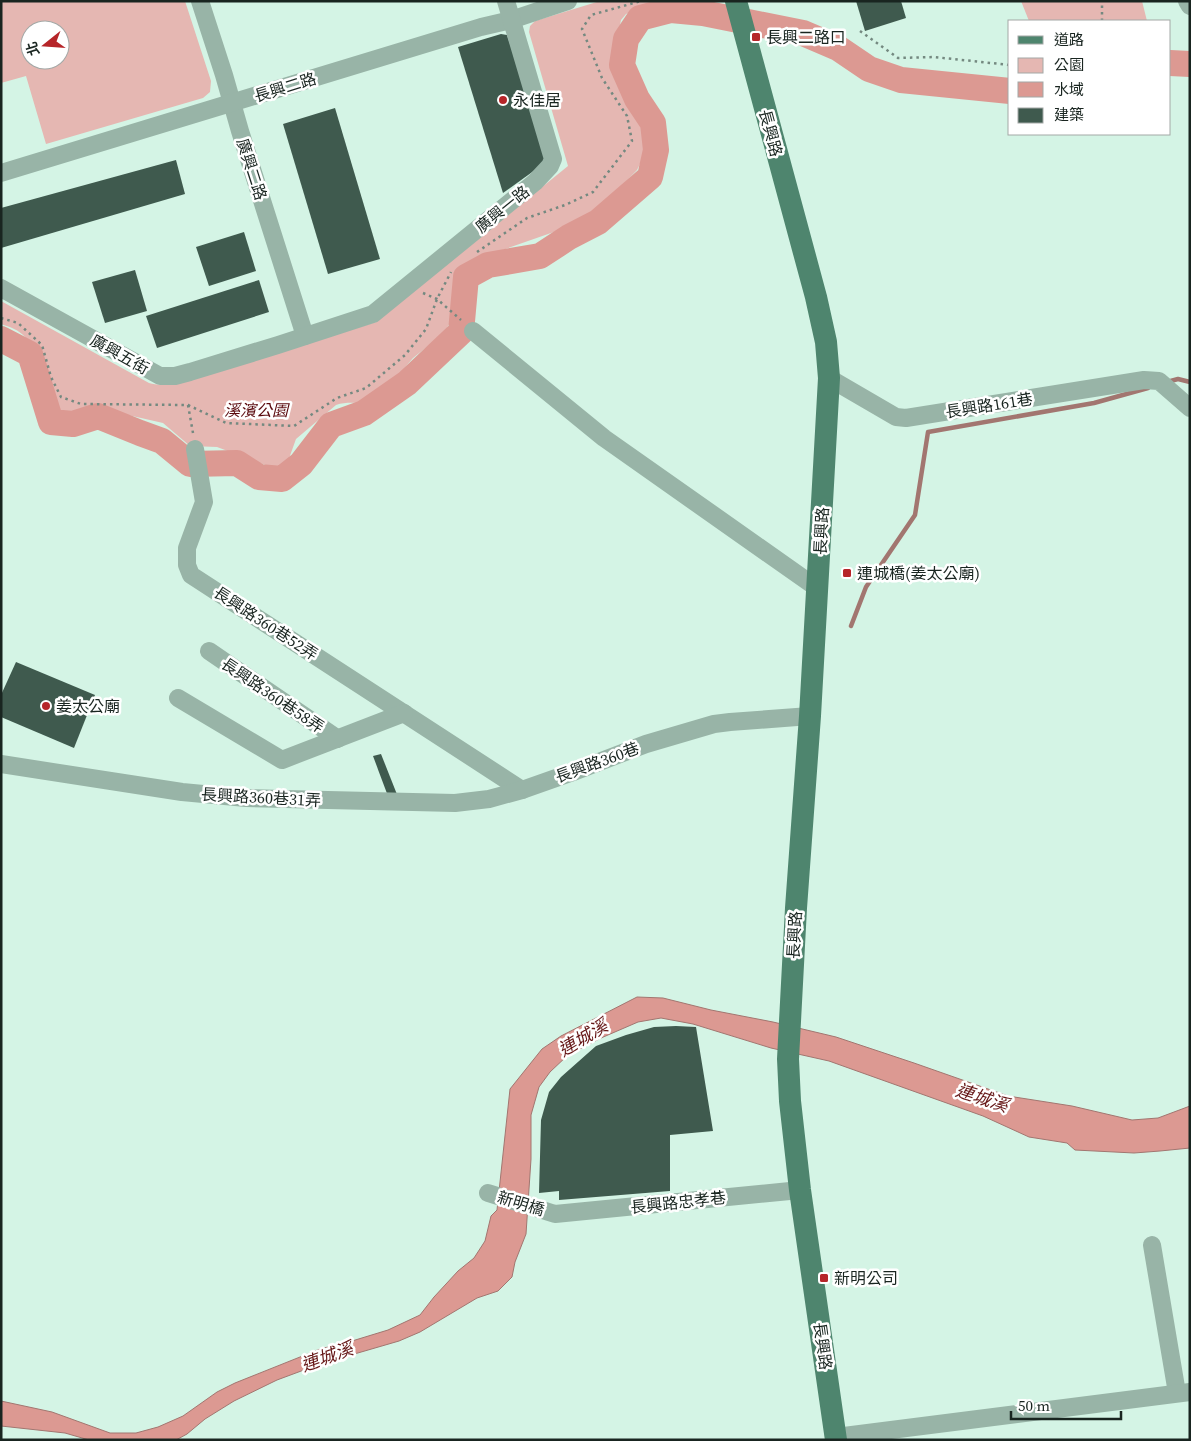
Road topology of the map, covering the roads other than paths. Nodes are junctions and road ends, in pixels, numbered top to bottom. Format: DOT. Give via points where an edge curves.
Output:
graph roads {
  1 [pos="200,1"];
  2 [pos="506,1"];
  3 [pos="568,1"];
  4 [pos="1187,1"];
  5 [pos="737,5"];
  6 [pos="1190,6"];
  7 [pos="511,20"];
  8 [pos="232,103"];
  9 [pos="1,174"];
  10 [pos="1,288"];
  11 [pos="473,332"];
  12 [pos="305,336"];
  13 [pos="829,378"];
  14 [pos="1185,402"];
  15 [pos="195,450"];
  16 [pos="817,588"];
  17 [pos="208,651"];
  18 [pos="178,698"];
  19 [pos="404,713"];
  20 [pos="810,716"];
  21 [pos="338,739"];
  22 [pos="1,764"];
  23 [pos="522,790"];
  24 [pos="800,1190"];
  25 [pos="488,1193"];
  26 [pos="555,1214"];
  27 [pos="1152,1245"];
  28 [pos="1183,1393"];
  29 [pos="836,1438"];
  1 -- 8 [label="street, 廣興二路"];
  2 -- 7 [label="street, 廣興一路"];
  3 -- 7 [label="street, 長興二路"];
  4 -- 6 [label="street"];
  5 -- 13 [label="main road, 長興路" via="816,297 826,342"];
  7 -- 8 [label="street, 長興二路"];
  7 -- 12 [label="street, 廣興一路" via="553,159 550,166 535,182 373,314"];
  8 -- 9 [label="street, 長興二路"];
  8 -- 12 [label="street, 廣興二路"];
  10 -- 12 [label="street, 廣興五街" via="160,376 176,376"];
  11 -- 16 [label="street" via="604,438"];
  13 -- 14 [label="street, 長興路161巷" via="896,416 906,418 1144,380 1159,381"];
  13 -- 16 [label="main road, 長興路"];
  15 -- 19 [label="street, 長興路360巷52弄" via="204,502 187,548 187,565 191,574"];
  16 -- 20 [label="main road, 長興路"];
  17 -- 21 [label="street, 長興路360巷58弄"];
  18 -- 21 [label="street" via="282,760"];
  19 -- 21 [label="street"];
  19 -- 23 [label="street"];
  20 -- 23 [label="street, 長興路360巷" via="714,724 646,744"];
  20 -- 24 [label="main road, 長興路" via="789,1038 790,1101"];
  22 -- 23 [label="street, 長興路360巷31弄" via="182,792 246,798 455,803 489,799"];
  24 -- 26 [label="street, 長興路忠孝巷"];
  24 -- 29 [label="main road, 長興路"];
  25 -- 26 [label="street, 新明橋"];
  27 -- 28 [label="street"];
  28 -- 29 [label="street"];
}
